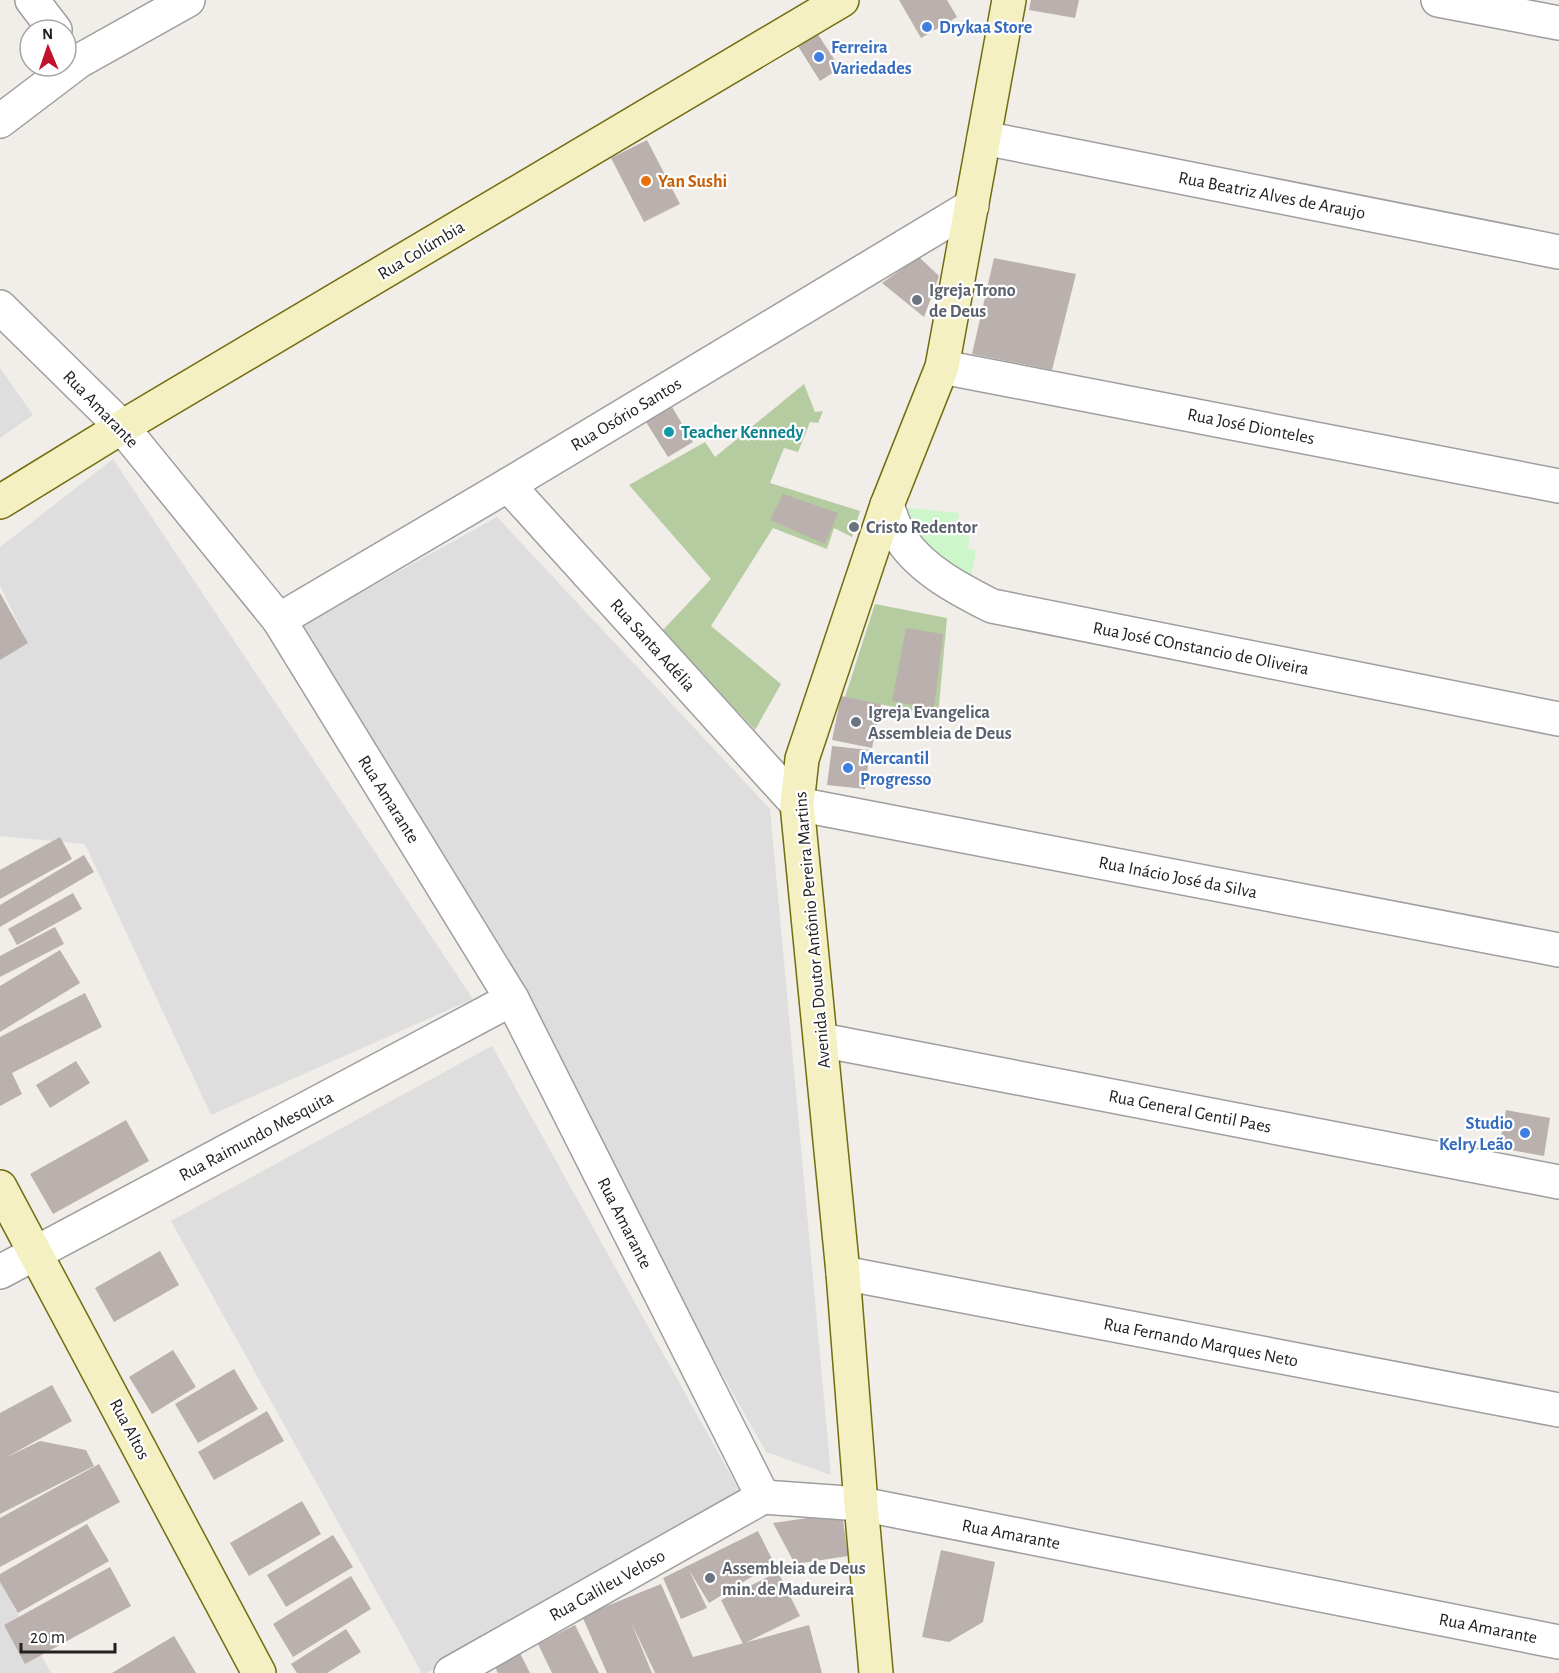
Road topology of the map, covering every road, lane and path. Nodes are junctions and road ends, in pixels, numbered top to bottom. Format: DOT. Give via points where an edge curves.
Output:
graph roads {
  1 [pos="32,0"];
  2 [pos="188,0"];
  3 [pos="842,0"];
  4 [pos="1009,0"];
  5 [pos="1438,0"];
  6 [pos="46,18"];
  7 [pos="1559,23"];
  8 [pos="78,50"];
  9 [pos="45,78"];
  10 [pos="0,121"];
  11 [pos="984,138"];
  12 [pos="972,206"];
  13 [pos="1559,252"];
  14 [pos="0,306"];
  15 [pos="942,367"];
  16 [pos="122,427"];
  17 [pos="508,485"];
  18 [pos="1559,486"];
  19 [pos="0,502"];
  20 [pos="887,505"];
  21 [pos="279,620"];
  22 [pos="1559,718"];
  23 [pos="797,804"];
  24 [pos="1559,950"];
  25 [pos="512,999"];
  26 [pos="821,1040"];
  27 [pos="1559,1182"];
  28 [pos="0,1187"];
  29 [pos="37,1253"];
  30 [pos="0,1272"];
  31 [pos="843,1273"];
  32 [pos="1559,1410"];
  33 [pos="763,1497"];
  34 [pos="861,1504"];
  35 [pos="1559,1642"];
  36 [pos="259,1673"];
  37 [pos="451,1673"];
  38 [pos="876,1673"];
  1 -- 6 [label="street"];
  2 -- 8 [label="street"];
  3 -- 16 [label="street, Rua Colúmbia"];
  4 -- 11 [label="street, Avenida Doutor Antônio Pereira Martins"];
  5 -- 7 [label="street"];
  9 -- 10 [label="street"];
  11 -- 12 [label="street, Avenida Doutor Antônio Pereira Martins"];
  11 -- 13 [label="street, Rua Beatriz Alves de Araujo"];
  12 -- 15 [label="street, Avenida Doutor Antônio Pereira Martins"];
  12 -- 17 [label="street, Rua Osório Santos"];
  14 -- 16 [label="street, Rua Amarante"];
  15 -- 18 [label="street, Rua José Dionteles"];
  15 -- 20 [label="street, Avenida Doutor Antônio Pereira Martins"];
  16 -- 19 [label="street, Rua Colúmbia"];
  16 -- 21 [label="street, Rua Amarante"];
  17 -- 21 [label="street, Rua Osório Santos"];
  17 -- 23 [label="street, Rua Santa Adélia"];
  20 -- 22 [label="street, Rua José COnstancio de Oliveira" via="901,538 916,558 992,606"];
  20 -- 23 [label="street, Avenida Doutor Antônio Pereira Martins" via="802,759"];
  21 -- 25 [label="street, Rua Amarante"];
  23 -- 24 [label="street, Rua Inácio José da Silva"];
  23 -- 26 [label="street, Avenida Doutor Antônio Pereira Martins"];
  25 -- 29 [label="street, Rua Raimundo Mesquita"];
  25 -- 33 [label="street, Rua Amarante"];
  26 -- 27 [label="street, Rua General Gentil Paes"];
  26 -- 31 [label="street, Avenida Doutor Antônio Pereira Martins"];
  28 -- 29 [label="street, Rua Altos"];
  29 -- 30 [label="street, Rua Raimundo Mesquita"];
  29 -- 36 [label="street, Rua Altos"];
  31 -- 32 [label="street, Rua Fernando Marques Neto"];
  31 -- 34 [label="street, Avenida Doutor Antônio Pereira Martins"];
  33 -- 34 [label="street, Rua Amarante"];
  33 -- 37 [label="street, Rua Galileu Veloso"];
  34 -- 35 [label="street, Rua Amarante"];
  34 -- 38 [label="street, Avenida Doutor Antônio Pereira Martins"];
}
